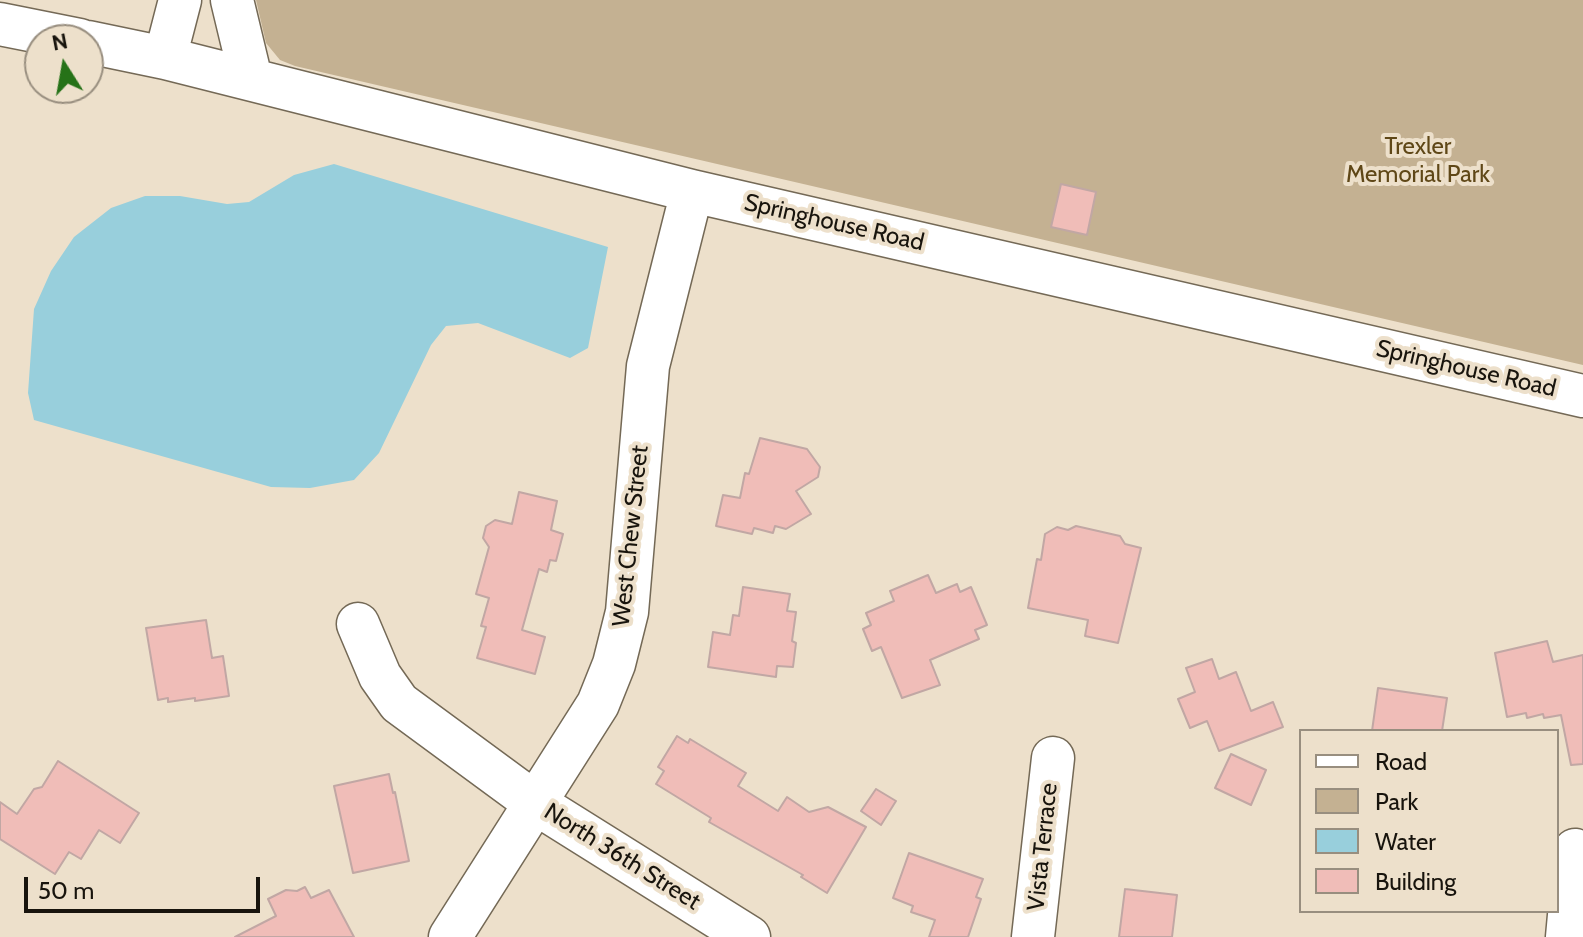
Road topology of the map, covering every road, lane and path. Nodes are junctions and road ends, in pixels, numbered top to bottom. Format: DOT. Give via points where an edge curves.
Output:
graph roads {
  1 [pos="180,0"];
  2 [pos="232,0"];
  3 [pos="0,24"];
  4 [pos="24,29"];
  5 [pos="104,45"];
  6 [pos="165,58"];
  7 [pos="251,79"];
  8 [pos="692,191"];
  9 [pos="1583,396"];
  10 [pos="358,624"];
  11 [pos="1053,758"];
  12 [pos="535,803"];
  13 [pos="1575,850"];
  14 [pos="450,937"];
  15 [pos="749,937"];
  16 [pos="1033,937"];
  17 [pos="1567,937"];
  1 -- 6 [label="street"];
  2 -- 7 [label="street"];
  3 -- 4 [label="street"];
  5 -- 6 [label="street, Springhouse Road"];
  6 -- 7 [label="street, Springhouse Road"];
  7 -- 8 [label="street, Springhouse Road"];
  8 -- 9 [label="street, Springhouse Road"];
  8 -- 12 [label="street, West Chew Street" via="648,366 627,612 617,651 598,704"];
  10 -- 12 [label="street, North 36th Street" via="380,676 399,703"];
  11 -- 16 [label="street, Vista Terrace"];
  12 -- 14 [label="street, West Chew Street"];
  12 -- 15 [label="street, North 36th Street"];
  13 -- 17 [label="street"];
}
